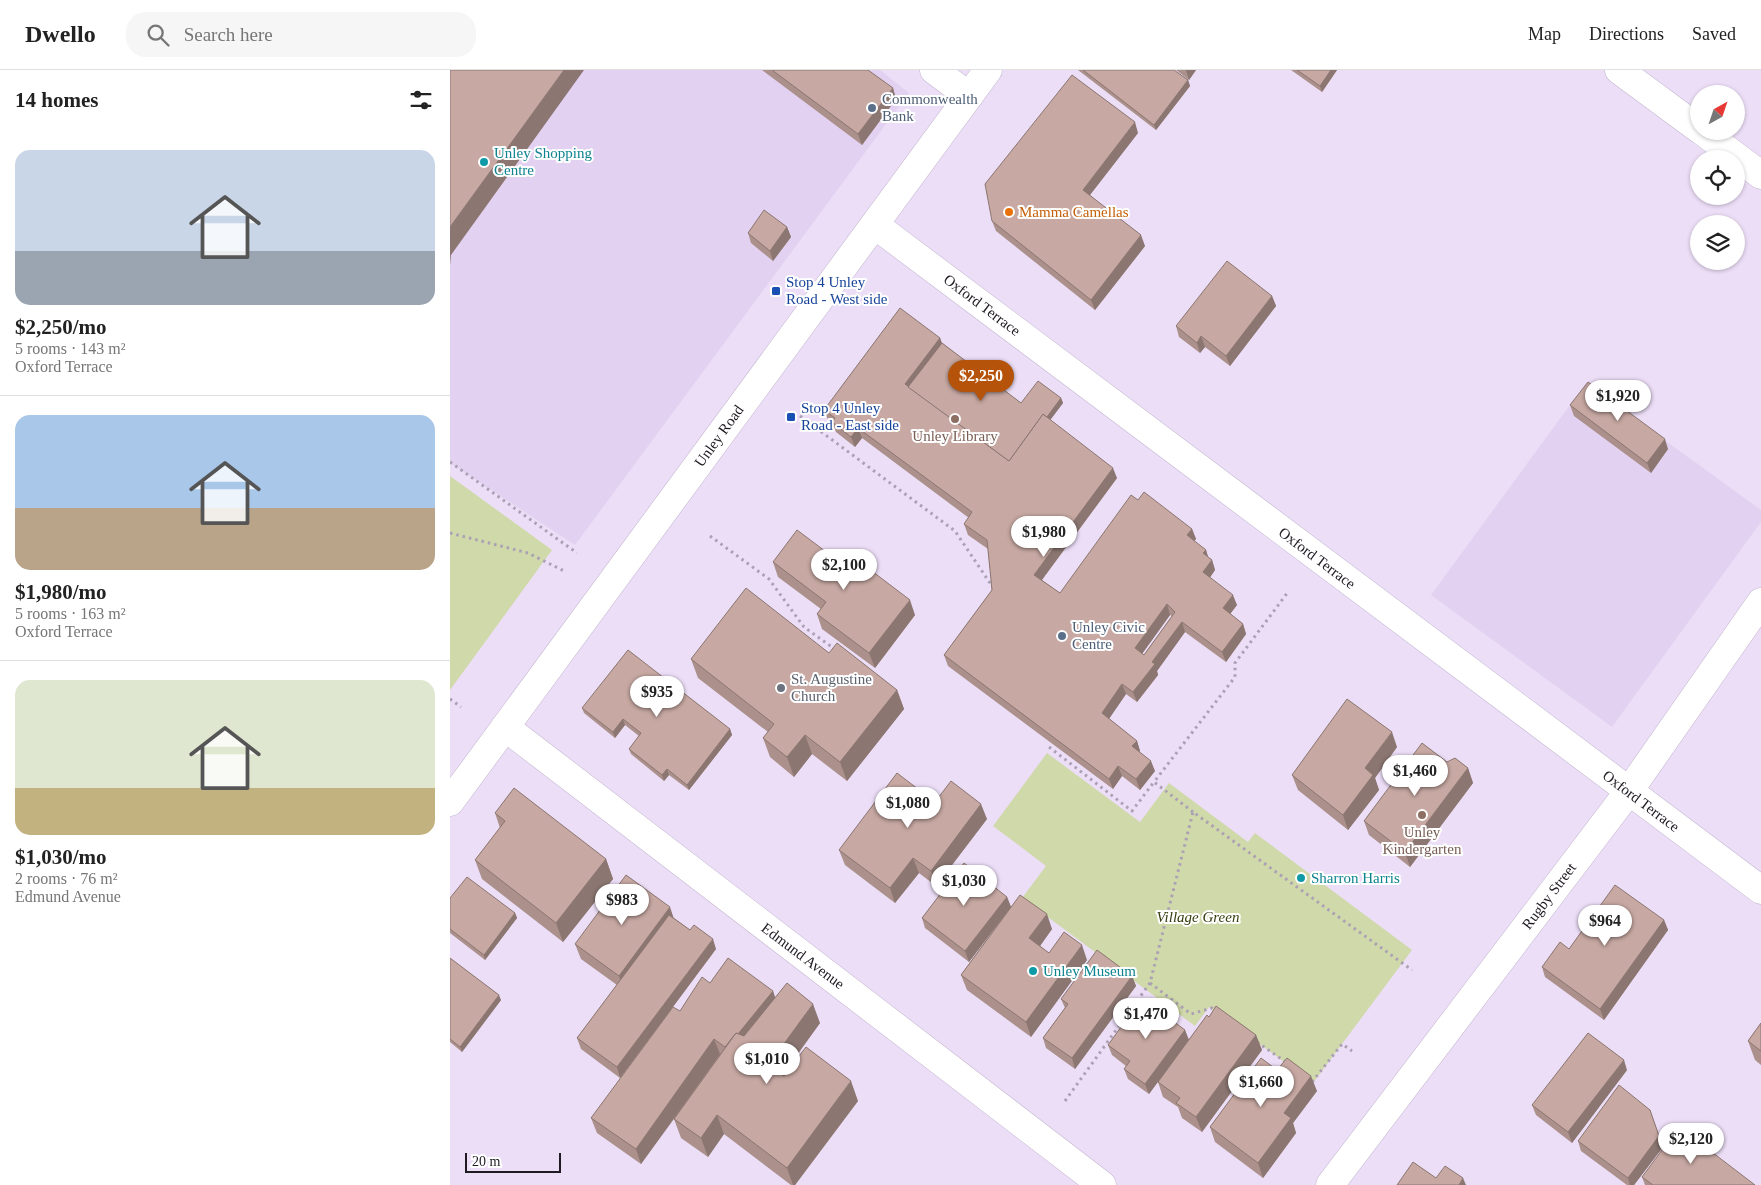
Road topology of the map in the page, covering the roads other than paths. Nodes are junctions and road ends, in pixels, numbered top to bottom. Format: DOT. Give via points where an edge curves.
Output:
graph roads {
  1 [pos="934,70"];
  2 [pos="988,70"];
  3 [pos="1619,70"];
  4 [pos="969,96"];
  5 [pos="1690,122"];
  6 [pos="1714,140"];
  7 [pos="1761,174"];
  8 [pos="875,224"];
  9 [pos="1761,602"];
  10 [pos="504,728"];
  11 [pos="1628,791"];
  12 [pos="450,802"];
  13 [pos="1761,890"];
  14 [pos="1102,1185"];
  15 [pos="1330,1185"];
  1 -- 4 [label="street"];
  2 -- 4 [label="street, Unley Road"];
  3 -- 5 [label="street"];
  4 -- 8 [label="street, Unley Road"];
  6 -- 7 [label="street"];
  8 -- 10 [label="street, Unley Road"];
  8 -- 11 [label="street, Oxford Terrace"];
  9 -- 11 [label="street, Rugby Street"];
  10 -- 12 [label="street, Unley Road"];
  10 -- 14 [label="street, Edmund Avenue"];
  11 -- 13 [label="street, Oxford Terrace"];
  11 -- 15 [label="street, Rugby Street"];
}
